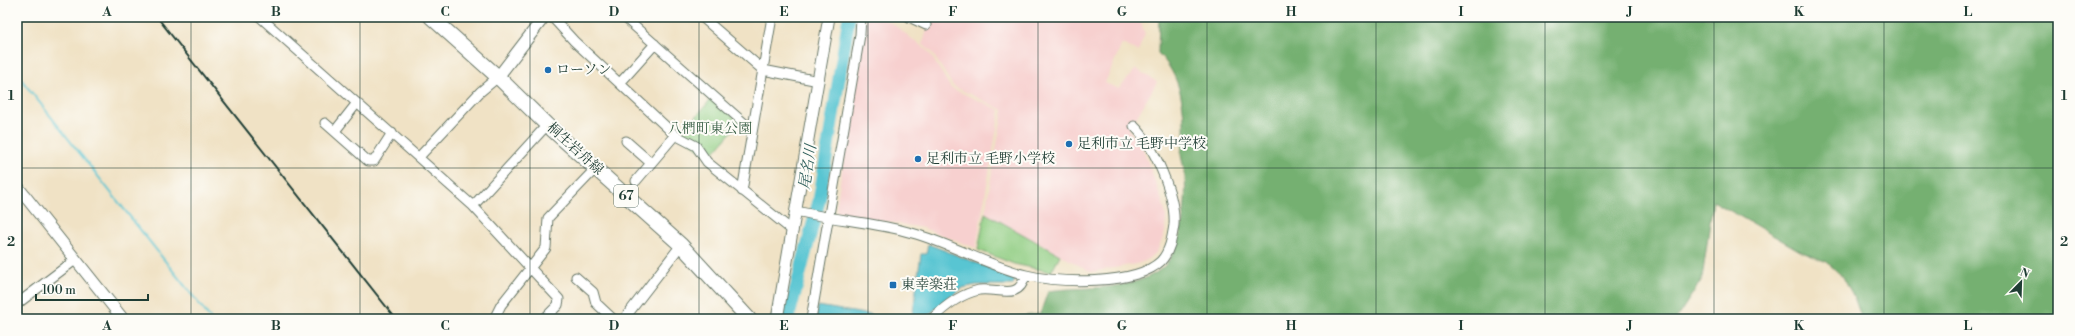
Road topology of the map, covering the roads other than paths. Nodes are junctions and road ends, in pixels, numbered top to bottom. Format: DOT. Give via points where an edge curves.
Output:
graph roads {
  1 [pos="260,17"];
  2 [pos="431,17"];
  3 [pos="544,17"];
  4 [pos="552,17"];
  5 [pos="624,17"];
  6 [pos="702,17"];
  7 [pos="772,17"];
  8 [pos="829,17"];
  9 [pos="861,17"];
  10 [pos="909,17"];
  11 [pos="926,25"];
  12 [pos="655,44"];
  13 [pos="763,70"];
  14 [pos="498,77"];
  15 [pos="819,81"];
  16 [pos="620,82"];
  17 [pos="357,103"];
  18 [pos="325,122"];
  19 [pos="547,125"];
  20 [pos="1134,126"];
  21 [pos="752,130"];
  22 [pos="335,131"];
  23 [pos="392,134"];
  24 [pos="675,135"];
  25 [pos="626,142"];
  26 [pos="419,157"];
  27 [pos="651,163"];
  28 [pos="596,168"];
  29 [pos="636,181"];
  30 [pos="17,186"];
  31 [pos="742,191"];
  32 [pos="473,206"];
  33 [pos="801,212"];
  34 [pos="824,216"];
  35 [pos="793,231"];
  36 [pos="681,245"];
  37 [pos="75,260"];
  38 [pos="531,268"];
  39 [pos="1025,275"];
  40 [pos="576,277"];
  41 [pos="17,304"];
  42 [pos="609,318"];
  43 [pos="123,319"];
  44 [pos="494,319"];
  45 [pos="544,319"];
  46 [pos="624,319"];
  47 [pos="749,319"];
  48 [pos="777,319"];
  49 [pos="810,319"];
  50 [pos="932,319"];
  1 -- 17 [label="street"];
  2 -- 14 [label="main road, 桐生岩舟線 / 67"];
  3 -- 14 [label="street"];
  4 -- 16 [label="street" via="574,41"];
  5 -- 12 [label="street"];
  6 -- 13 [label="street"];
  7 -- 13 [label="street"];
  8 -- 15 [label="street"];
  9 -- 34 [label="street" via="859,43"];
  10 -- 11 [label="street"];
  12 -- 16 [label="street"];
  12 -- 21 [label="street"];
  13 -- 15 [label="street"];
  13 -- 21 [label="street"];
  14 -- 19 [label="main road, 桐生岩舟線 / 67"];
  14 -- 26 [label="street" via="480,92"];
  15 -- 33 [label="street"];
  16 -- 24 [label="street"];
  17 -- 22 [label="street"];
  17 -- 23 [label="street"];
  18 -- 22 [label="street"];
  19 -- 28 [label="main road, 桐生岩舟線 / 67"];
  19 -- 32 [label="street"];
  20 -- 39 [label="street" via="1147,141 1171,201 1174,222 1172,237 1169,249 1162,260 1145,271 1113,279 1051,279"];
  21 -- 31 [label="street"];
  22 -- 23 [label="street" via="368,161 374,161"];
  23 -- 26 [label="street"];
  24 -- 27 [label="street"];
  24 -- 31 [label="street" via="696,146 707,162"];
  25 -- 27 [label="street"];
  26 -- 32 [label="street"];
  27 -- 29 [label="street"];
  28 -- 36 [label="main road, 桐生岩舟線 / 67"];
  28 -- 38 [label="street" via="548,218 546,248"];
  30 -- 37 [label="street"];
  31 -- 35 [label="street"];
  32 -- 38 [label="street"];
  33 -- 34 [label="street"];
  33 -- 35 [label="street"];
  34 -- 39 [label="street" via="920,235"];
  34 -- 49 [label="street"];
  35 -- 48 [label="street"];
  36 -- 46 [label="street"];
  36 -- 47 [label="main road, 桐生岩舟線 / 67"];
  37 -- 41 [label="street"];
  37 -- 43 [label="street"];
  38 -- 44 [label="street" via="501,305"];
  38 -- 45 [label="street" via="559,299 558,304"];
  39 -- 50 [label="street" via="1019,289 1010,292 980,290 966,294 940,310"];
  40 -- 42 [label="street" via="593,292 596,303"];
}
